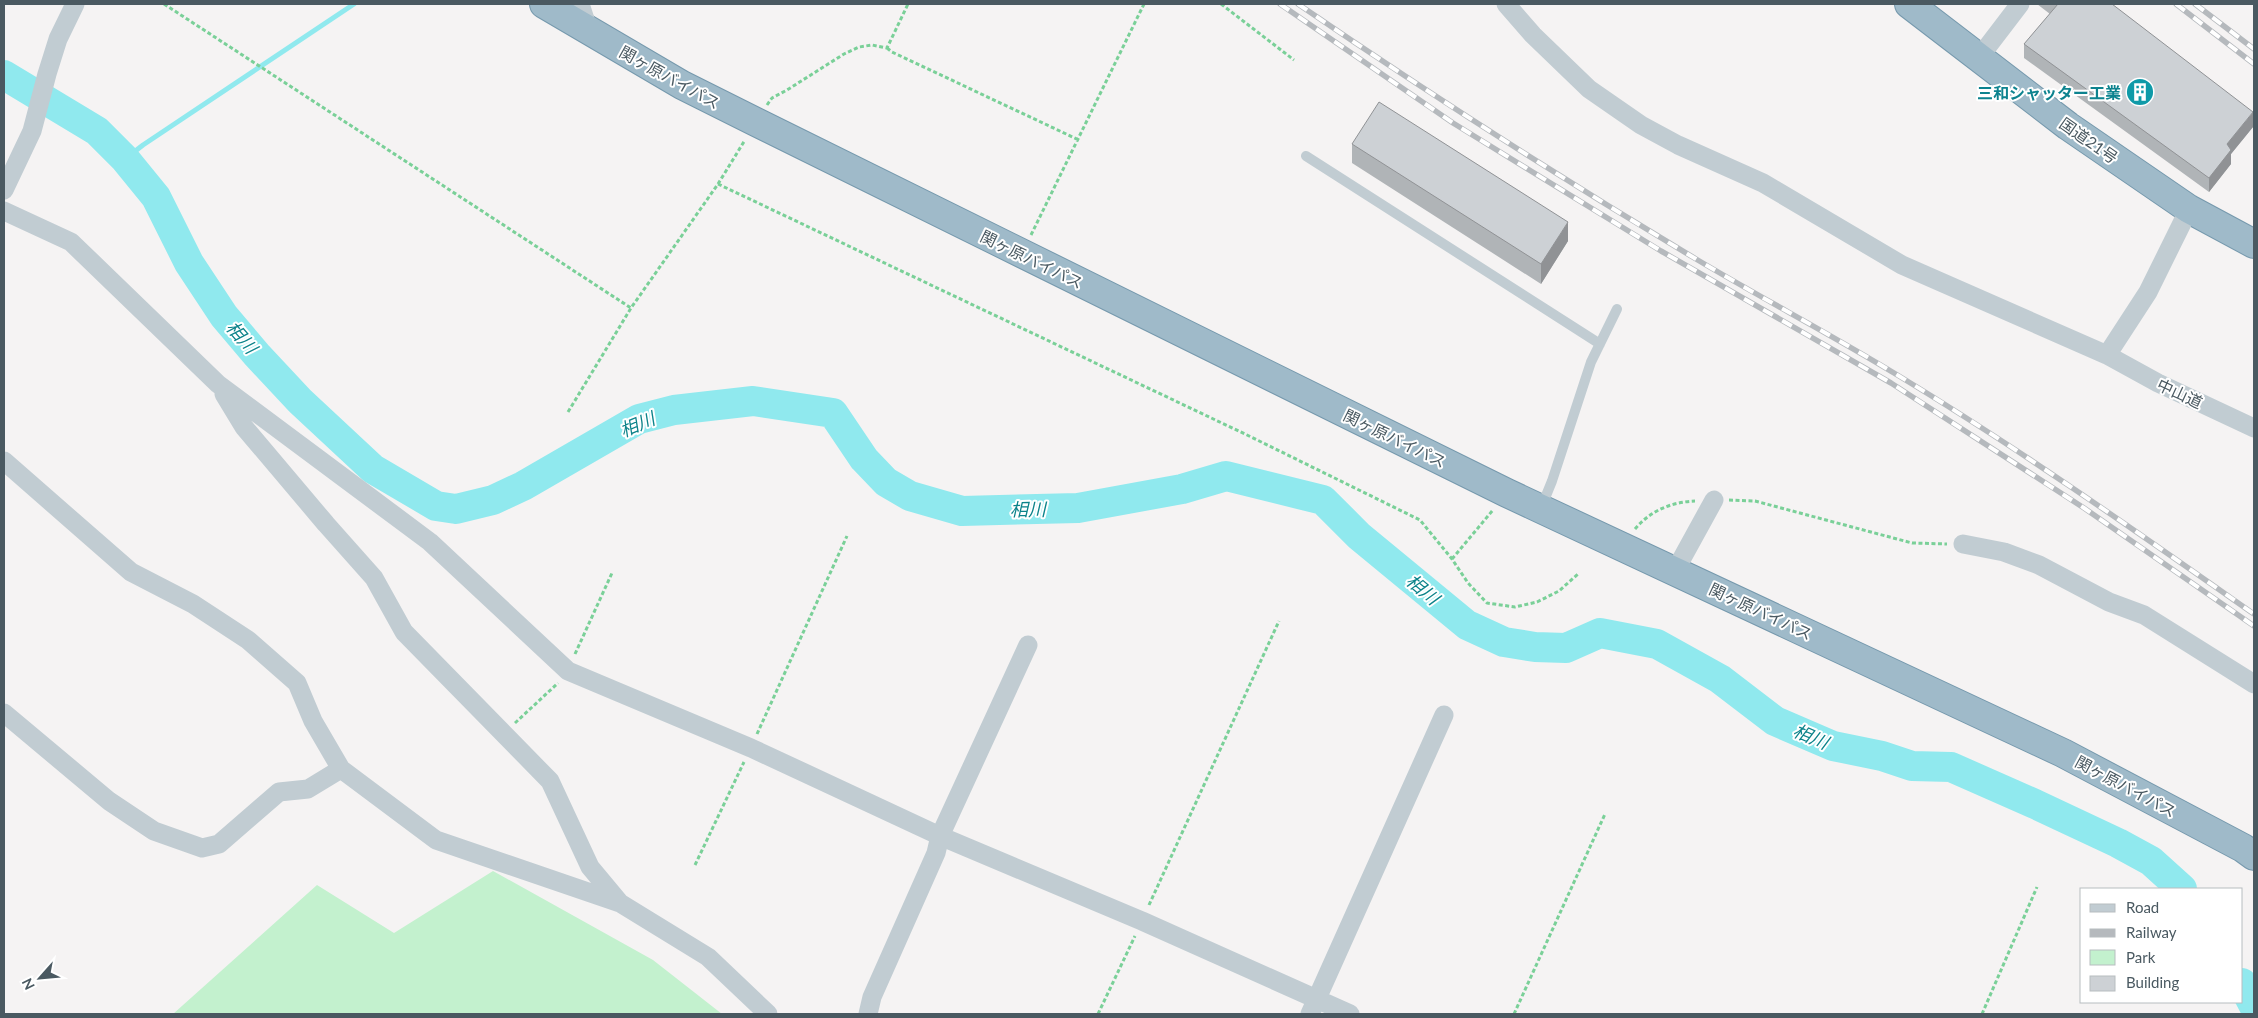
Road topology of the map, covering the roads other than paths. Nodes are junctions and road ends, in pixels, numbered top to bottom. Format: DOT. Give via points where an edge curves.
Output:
graph roads {
  1 [pos="75,4"];
  2 [pos="544,4"];
  3 [pos="580,4"];
  4 [pos="1506,4"];
  5 [pos="1909,4"];
  6 [pos="2020,4"];
  7 [pos="589,32"];
  8 [pos="1978,58"];
  9 [pos="1306,156"];
  10 [pos="4,190"];
  11 [pos="2189,209"];
  12 [pos="4,211"];
  13 [pos="2254,244"];
  14 [pos="1617,309"];
  15 [pos="1600,344"];
  16 [pos="2107,355"];
  17 [pos="218,384"];
  18 [pos="2254,428"];
  19 [pos="4,461"];
  20 [pos="1714,500"];
  21 [pos="1541,508"];
  22 [pos="1963,544"];
  23 [pos="1675,570"];
  24 [pos="1028,645"];
  25 [pos="2254,684"];
  26 [pos="4,713"];
  27 [pos="1444,715"];
  28 [pos="341,769"];
  29 [pos="940,836"];
  30 [pos="2254,856"];
  31 [pos="620,903"];
  32 [pos="1313,1007"];
  33 [pos="768,1014"];
  34 [pos="868,1014"];
  35 [pos="1350,1014"];
  1 -- 10 [label="street" via="58,39 32,131"];
  2 -- 7 [label="highway, 関ヶ原バイパス"];
  3 -- 7 [label="street"];
  4 -- 16 [label="street, 中山道" via="1533,35 1597,94 1641,125 1678,146 1768,186 1902,265"];
  5 -- 8 [label="highway, 国道21号"];
  6 -- 8 [label="street"];
  7 -- 21 [label="highway, 関ヶ原バイパス" via="682,85"];
  8 -- 11 [label="highway, 国道21号" via="2068,126"];
  9 -- 15 [label="lane"];
  11 -- 13 [label="highway, 国道21号"];
  11 -- 16 [label="street" via="2148,292"];
  12 -- 17 [label="street" via="71,242"];
  14 -- 15 [label="lane"];
  15 -- 21 [label="lane" via="1590,362"];
  16 -- 18 [label="street, 中山道"];
  17 -- 29 [label="street" via="430,542 568,671 750,748"];
  17 -- 31 [label="street" via="244,427 374,578 404,632 550,781 590,867"];
  19 -- 28 [label="street" via="131,572 193,604 248,640 296,683 313,721"];
  20 -- 23 [label="street"];
  21 -- 23 [label="highway, 関ヶ原バイパス"];
  22 -- 25 [label="street" via="2004,552 2039,565 2110,602 2144,615"];
  23 -- 30 [label="highway, 関ヶ原バイパス" via="2063,753"];
  24 -- 29 [label="street"];
  26 -- 28 [label="street" via="116,806 154,831 202,848 219,844 279,792 308,789"];
  27 -- 32 [label="street"];
  28 -- 31 [label="street" via="436,840"];
  29 -- 32 [label="street" via="1142,921"];
  29 -- 34 [label="street" via="936,853 872,997"];
  31 -- 33 [label="street" via="708,957"];
  32 -- 35 [label="street"];
}
